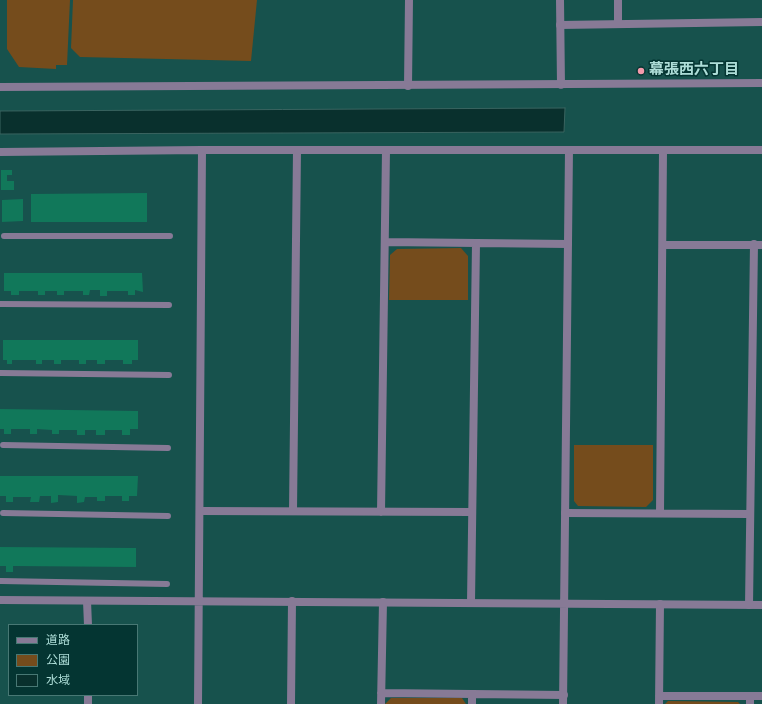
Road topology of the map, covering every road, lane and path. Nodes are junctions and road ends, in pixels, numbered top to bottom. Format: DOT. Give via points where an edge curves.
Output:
graph roads {
  1 [pos="409,0"];
  2 [pos="560,0"];
  3 [pos="618,0"];
  4 [pos="762,22"];
  5 [pos="618,24"];
  6 [pos="560,25"];
  7 [pos="762,83"];
  8 [pos="561,85"];
  9 [pos="408,86"];
  10 [pos="0,87"];
  11 [pos="202,150"];
  12 [pos="297,150"];
  13 [pos="386,150"];
  14 [pos="569,150"];
  15 [pos="762,150"];
  16 [pos="663,151"];
  17 [pos="0,152"];
  18 [pos="4,236"];
  19 [pos="170,236"];
  20 [pos="385,242"];
  21 [pos="476,243"];
  22 [pos="568,244"];
  23 [pos="662,244"];
  24 [pos="758,245"];
  25 [pos="1,304"];
  26 [pos="169,305"];
  27 [pos="1,373"];
  28 [pos="169,375"];
  29 [pos="4,445"];
  30 [pos="168,448"];
  31 [pos="200,511"];
  32 [pos="293,511"];
  33 [pos="382,512"];
  34 [pos="472,512"];
  35 [pos="3,513"];
  36 [pos="660,513"];
  37 [pos="565,514"];
  38 [pos="750,514"];
  39 [pos="168,516"];
  40 [pos="1,581"];
  41 [pos="167,584"];
  42 [pos="0,600"];
  43 [pos="87,600"];
  44 [pos="199,601"];
  45 [pos="292,601"];
  46 [pos="383,602"];
  47 [pos="471,602"];
  48 [pos="564,603"];
  49 [pos="660,604"];
  50 [pos="749,605"];
  51 [pos="762,605"];
  52 [pos="88,624"];
  53 [pos="381,694"];
  54 [pos="472,694"];
  55 [pos="564,695"];
  56 [pos="762,696"];
  57 [pos="659,700"];
  58 [pos="750,700"];
  59 [pos="198,704"];
  60 [pos="291,704"];
  61 [pos="381,704"];
  62 [pos="472,704"];
  63 [pos="564,704"];
  1 -- 9 [label="street"];
  2 -- 6 [label="street"];
  3 -- 5 [label="street"];
  4 -- 5 [label="street"];
  5 -- 6 [label="street"];
  6 -- 8 [label="street"];
  7 -- 8 [label="street"];
  8 -- 9 [label="street"];
  9 -- 10 [label="street"];
  11 -- 12 [label="street"];
  11 -- 17 [label="street"];
  11 -- 31 [label="street"];
  12 -- 13 [label="street"];
  12 -- 32 [label="street"];
  13 -- 14 [label="street"];
  13 -- 20 [label="street"];
  14 -- 16 [label="street"];
  14 -- 22 [label="street"];
  15 -- 16 [label="street"];
  16 -- 23 [label="street"];
  18 -- 19 [label="lane"];
  20 -- 21 [label="street"];
  20 -- 33 [label="street"];
  21 -- 22 [label="street"];
  21 -- 34 [label="street"];
  22 -- 37 [label="street"];
  23 -- 24 [label="street"];
  23 -- 36 [label="street"];
  24 -- 38 [label="street"];
  25 -- 26 [label="lane"];
  27 -- 28 [label="lane"];
  29 -- 30 [label="lane"];
  31 -- 32 [label="street"];
  31 -- 44 [label="street"];
  32 -- 33 [label="street"];
  33 -- 34 [label="street"];
  34 -- 47 [label="street"];
  35 -- 39 [label="lane"];
  36 -- 37 [label="street"];
  36 -- 38 [label="street"];
  37 -- 48 [label="street"];
  38 -- 50 [label="street"];
  40 -- 41 [label="lane"];
  42 -- 43 [label="street"];
  43 -- 44 [label="street"];
  43 -- 52 [label="street"];
  44 -- 45 [label="street"];
  44 -- 59 [label="street"];
  45 -- 46 [label="street"];
  45 -- 60 [label="street"];
  46 -- 47 [label="street"];
  46 -- 53 [label="street"];
  47 -- 48 [label="street"];
  48 -- 49 [label="street"];
  48 -- 55 [label="street"];
  49 -- 50 [label="street"];
  49 -- 57 [label="street"];
  50 -- 51 [label="street"];
  53 -- 54 [label="street"];
  53 -- 61 [label="street"];
  54 -- 55 [label="street"];
  54 -- 62 [label="street"];
  55 -- 63 [label="street"];
  56 -- 58 [label="street"];
  57 -- 58 [label="street"];
}
